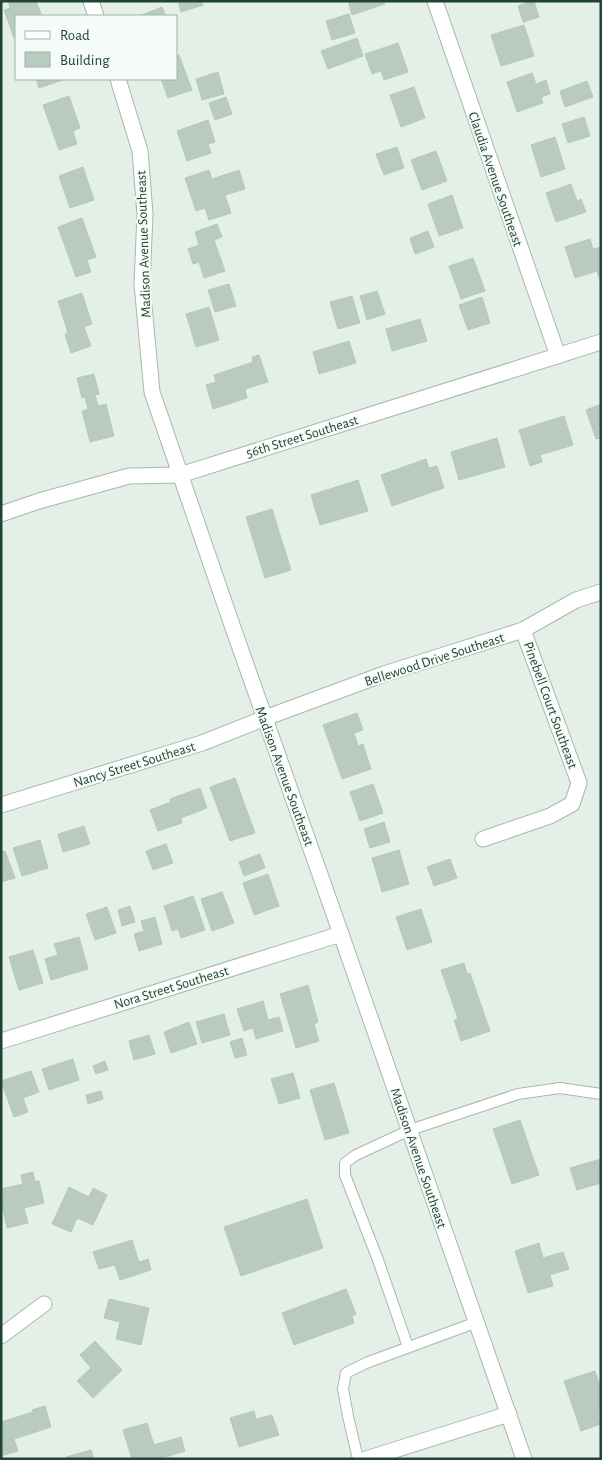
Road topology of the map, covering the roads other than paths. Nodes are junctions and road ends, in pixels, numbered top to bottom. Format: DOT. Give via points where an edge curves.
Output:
graph roads {
  1 [pos="91,1"];
  2 [pos="435,1"];
  3 [pos="96,15"];
  4 [pos="118,80"];
  5 [pos="601,342"];
  6 [pos="558,356"];
  7 [pos="180,475"];
  8 [pos="1,514"];
  9 [pos="601,592"];
  10 [pos="523,630"];
  11 [pos="265,718"];
  12 [pos="1,805"];
  13 [pos="483,838"];
  14 [pos="341,934"];
  15 [pos="1,1041"];
  16 [pos="601,1094"];
  17 [pos="410,1130"];
  18 [pos="44,1304"];
  19 [pos="476,1322"];
  20 [pos="1,1336"];
  21 [pos="408,1348"];
  22 [pos="509,1414"];
  23 [pos="358,1459"];
  24 [pos="366,1459"];
  25 [pos="524,1459"];
  1 -- 3 [label="street"];
  2 -- 6 [label="street, Claudia Avenue Southeast"];
  4 -- 7 [label="street, Madison Avenue Southeast" via="140,151 145,214 142,284 152,392"];
  5 -- 6 [label="street, 56th Street Southeast"];
  6 -- 7 [label="street, 56th Street Southeast"];
  7 -- 8 [label="street, 56th Street Southeast" via="129,476"];
  7 -- 11 [label="street, Madison Avenue Southeast"];
  9 -- 10 [label="street, Bellewood Drive Southeast" via="576,600"];
  10 -- 11 [label="street, Bellewood Drive Southeast" via="384,674"];
  10 -- 13 [label="street, Pinebell Court Southeast" via="579,784 572,804 550,816"];
  11 -- 12 [label="street, Nancy Street Southeast" via="202,743"];
  11 -- 14 [label="street, Madison Avenue Southeast"];
  14 -- 15 [label="street, Nora Street Southeast"];
  14 -- 17 [label="street, Madison Avenue Southeast"];
  16 -- 17 [label="lane" via="560,1088 518,1094"];
  17 -- 19 [label="street, Madison Avenue Southeast"];
  17 -- 21 [label="lane" via="345,1163 345,1175"];
  18 -- 20 [label="street"];
  19 -- 21 [label="lane"];
  19 -- 22 [label="street, Madison Avenue Southeast"];
  21 -- 23 [label="lane" via="346,1373 343,1389"];
  22 -- 24 [label="street"];
  22 -- 25 [label="street, Madison Avenue Southeast"];
}
